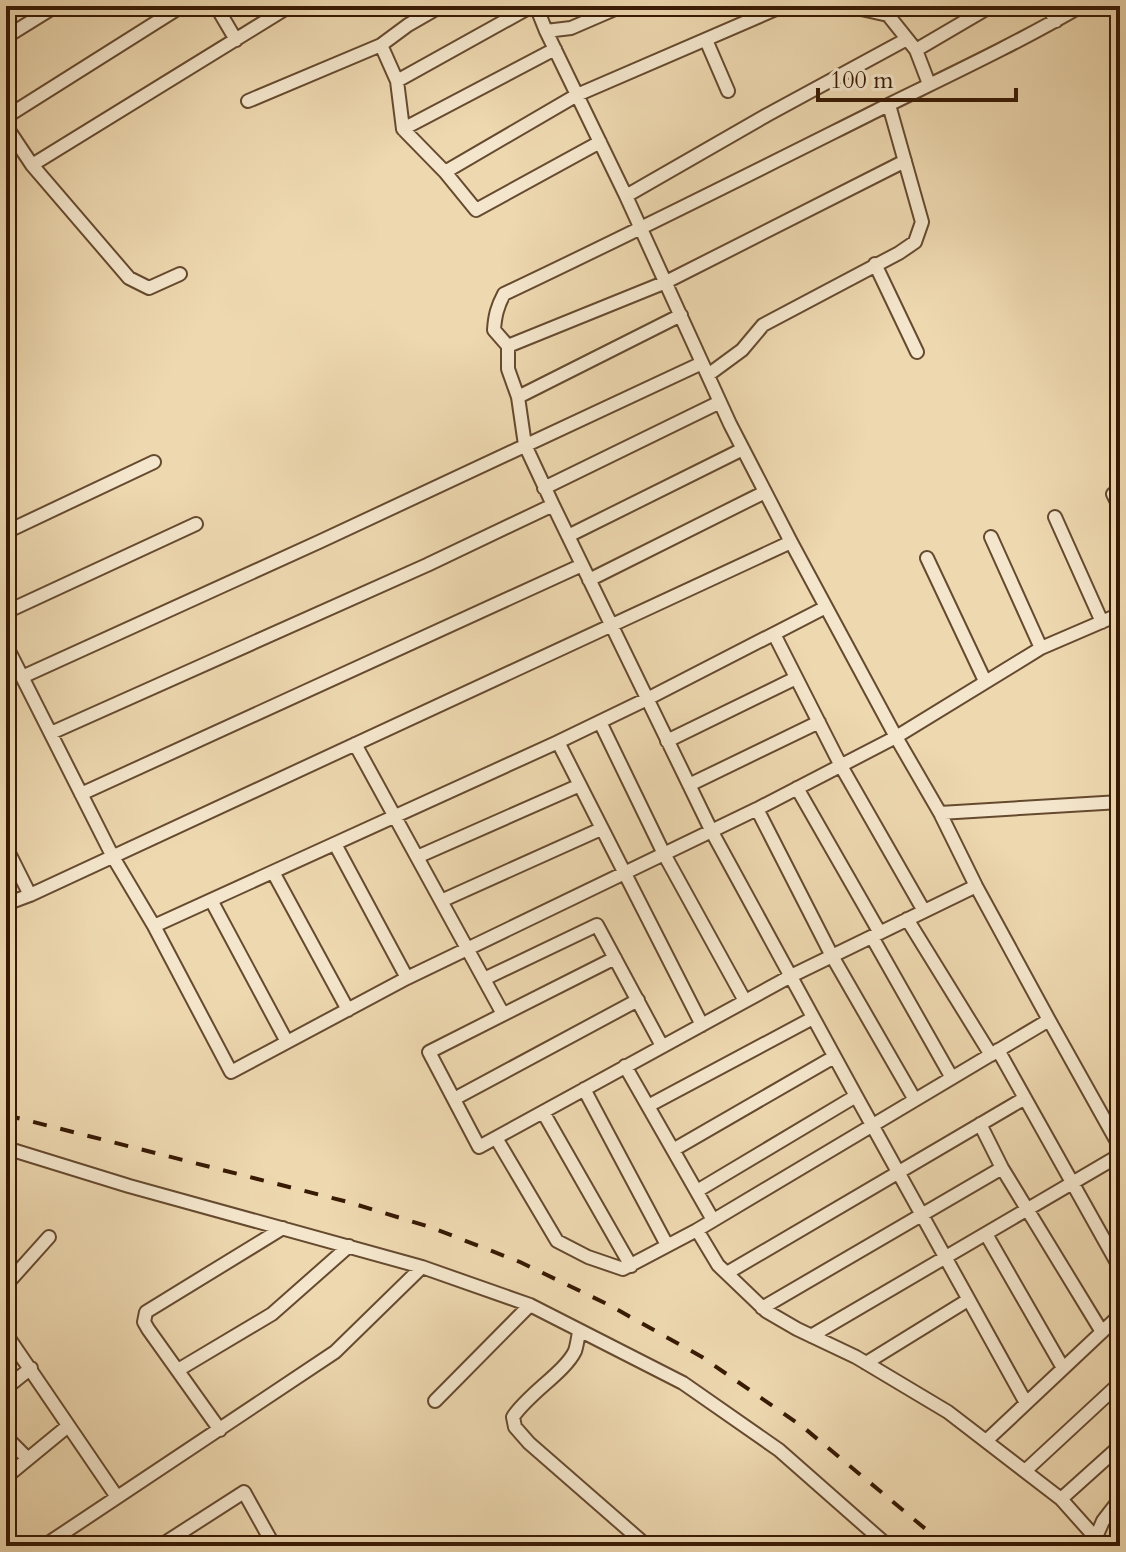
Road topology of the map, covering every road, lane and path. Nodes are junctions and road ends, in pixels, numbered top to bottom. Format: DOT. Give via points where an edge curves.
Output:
graph roads {
  1 [pos="56,6"];
  2 [pos="182,6"];
  3 [pos="216,6"];
  4 [pos="441,6"];
  5 [pos="534,6"];
  6 [pos="622,6"];
  7 [pos="783,6"];
  8 [pos="848,6"];
  9 [pos="902,6"];
  10 [pos="991,6"];
  11 [pos="1047,6"];
  12 [pos="1081,6"];
  13 [pos="285,7"];
  14 [pos="888,15"];
  15 [pos="1056,21"];
  16 [pos="546,31"];
  17 [pos="6,37"];
  18 [pos="236,40"];
  19 [pos="706,40"];
  20 [pos="381,45"];
  21 [pos="912,45"];
  22 [pos="555,49"];
  23 [pos="397,81"];
  24 [pos="929,84"];
  25 [pos="728,91"];
  26 [pos="577,95"];
  27 [pos="248,101"];
  28 [pos="889,105"];
  29 [pos="6,117"];
  30 [pos="6,126"];
  31 [pos="403,129"];
  32 [pos="600,142"];
  33 [pos="905,161"];
  34 [pos="32,165"];
  35 [pos="445,172"];
  36 [pos="626,196"];
  37 [pos="642,229"];
  38 [pos="875,264"];
  39 [pos="180,274"];
  40 [pos="666,282"];
  41 [pos="681,315"];
  42 [pos="508,346"];
  43 [pos="917,352"];
  44 [pos="702,363"];
  45 [pos="708,375"];
  46 [pos="518,397"];
  47 [pos="720,402"];
  48 [pos="525,445"];
  49 [pos="743,449"];
  50 [pos="154,462"];
  51 [pos="544,488"];
  52 [pos="765,492"];
  53 [pos="1113,494"];
  54 [pos="553,505"];
  55 [pos="1120,508"];
  56 [pos="1055,517"];
  57 [pos="196,524"];
  58 [pos="6,532"];
  59 [pos="568,536"];
  60 [pos="991,537"];
  61 [pos="791,542"];
  62 [pos="927,558"];
  63 [pos="582,565"];
  64 [pos="589,580"];
  65 [pos="826,607"];
  66 [pos="6,612"];
  67 [pos="1114,620"];
  68 [pos="611,625"];
  69 [pos="774,634"];
  70 [pos="6,645"];
  71 [pos="1041,648"];
  72 [pos="22,677"];
  73 [pos="796,678"];
  74 [pos="985,681"];
  75 [pos="647,699"];
  76 [pos="600,722"];
  77 [pos="819,722"];
  78 [pos="51,733"];
  79 [pos="896,737"];
  80 [pos="667,741"];
  81 [pos="558,742"];
  82 [pos="355,744"];
  83 [pos="841,766"];
  84 [pos="580,785"];
  85 [pos="689,785"];
  86 [pos="797,788"];
  87 [pos="81,794"];
  88 [pos="1120,802"];
  89 [pos="757,809"];
  90 [pos="940,813"];
  91 [pos="395,816"];
  92 [pos="601,829"];
  93 [pos="712,832"];
  94 [pos="335,844"];
  95 [pos="6,847"];
  96 [pos="664,854"];
  97 [pos="113,857"];
  98 [pos="417,857"];
  99 [pos="273,872"];
  100 [pos="623,873"];
  101 [pos="976,886"];
  102 [pos="30,895"];
  103 [pos="211,900"];
  104 [pos="441,901"];
  105 [pos="6,904"];
  106 [pos="924,911"];
  107 [pos="907,919"];
  108 [pos="154,926"];
  109 [pos="876,935"];
  110 [pos="467,948"];
  111 [pos="832,956"];
  112 [pos="615,958"];
  113 [pos="791,976"];
  114 [pos="407,978"];
  115 [pos="484,979"];
  116 [pos="638,1000"];
  117 [pos="745,1001"];
  118 [pos="348,1010"];
  119 [pos="503,1014"];
  120 [pos="813,1018"];
  121 [pos="1049,1020"];
  122 [pos="702,1025"];
  123 [pos="287,1042"];
  124 [pos="662,1046"];
  125 [pos="994,1052"];
  126 [pos="834,1057"];
  127 [pos="625,1066"];
  128 [pos="952,1078"];
  129 [pos="584,1089"];
  130 [pos="856,1096"];
  131 [pos="1025,1098"];
  132 [pos="454,1099"];
  133 [pos="915,1100"];
  134 [pos="648,1106"];
  135 [pos="543,1112"];
  136 [pos="980,1124"];
  137 [pos="872,1125"];
  138 [pos="496,1138"];
  139 [pos="1120,1147"];
  140 [pos="6,1148"];
  141 [pos="673,1150"];
  142 [pos="1120,1155"];
  143 [pos="1002,1168"];
  144 [pos="899,1172"];
  145 [pos="1072,1183"];
  146 [pos="697,1191"];
  147 [pos="1027,1210"];
  148 [pos="921,1214"];
  149 [pos="713,1220"];
  150 [pos="283,1228"];
  151 [pos="697,1230"];
  152 [pos="986,1234"];
  153 [pos="49,1237"];
  154 [pos="667,1245"];
  155 [pos="349,1246"];
  156 [pos="945,1258"];
  157 [pos="631,1266"];
  158 [pos="422,1267"];
  159 [pos="1120,1268"];
  160 [pos="727,1273"];
  161 [pos="6,1285"];
  162 [pos="968,1300"];
  163 [pos="530,1305"];
  164 [pos="762,1308"];
  165 [pos="1120,1315"];
  166 [pos="579,1332"];
  167 [pos="1102,1332"];
  168 [pos="6,1334"];
  169 [pos="811,1336"];
  170 [pos="866,1363"];
  171 [pos="31,1368"];
  172 [pos="1063,1368"];
  173 [pos="178,1370"];
  174 [pos="1120,1383"];
  175 [pos="6,1388"];
  176 [pos="435,1401"];
  177 [pos="1026,1403"];
  178 [pos="68,1426"];
  179 [pos="220,1430"];
  180 [pos="6,1437"];
  181 [pos="986,1441"];
  182 [pos="1120,1446"];
  183 [pos="28,1459"];
  184 [pos="1025,1471"];
  185 [pos="6,1477"];
  186 [pos="117,1497"];
  187 [pos="1061,1499"];
  188 [pos="1120,1499"];
  189 [pos="1100,1542"];
  190 [pos="44,1546"];
  191 [pos="160,1546"];
  192 [pos="274,1546"];
  193 [pos="647,1546"];
  194 [pos="888,1546"];
  1 -- 17 [label="street"];
  2 -- 29 [label="street"];
  3 -- 18 [label="street"];
  4 -- 20 [label="street"];
  5 -- 16 [label="street"];
  5 -- 23 [label="street"];
  6 -- 16 [label="street" via="571,28"];
  7 -- 19 [label="street"];
  8 -- 14 [label="street"];
  9 -- 14 [label="street"];
  10 -- 21 [label="street"];
  11 -- 15 [label="street"];
  12 -- 15 [label="street"];
  13 -- 18 [label="street"];
  14 -- 21 [label="street"];
  15 -- 24 [label="street"];
  16 -- 22 [label="street"];
  18 -- 34 [label="street"];
  19 -- 25 [label="street"];
  19 -- 26 [label="street"];
  20 -- 23 [label="street"];
  20 -- 27 [label="street"];
  21 -- 24 [label="street"];
  21 -- 36 [label="street" via="767,115"];
  22 -- 26 [label="street"];
  22 -- 31 [label="street"];
  23 -- 31 [label="street"];
  24 -- 28 [label="street"];
  26 -- 32 [label="street"];
  26 -- 35 [label="street"];
  28 -- 33 [label="street"];
  28 -- 37 [label="street"];
  30 -- 34 [label="street"];
  31 -- 35 [label="street"];
  32 -- 35 [label="street" via="476,210"];
  32 -- 36 [label="street"];
  33 -- 38 [label="street" via="922,222 915,242"];
  33 -- 40 [label="street"];
  34 -- 39 [label="street" via="129,278 149,288"];
  36 -- 37 [label="street"];
  37 -- 40 [label="street"];
  37 -- 42 [label="street" via="504,294 494,330"];
  38 -- 43 [label="street"];
  38 -- 45 [label="street" via="763,325 742,350"];
  40 -- 41 [label="street"];
  40 -- 42 [label="street"];
  41 -- 44 [label="street"];
  41 -- 46 [label="street"];
  42 -- 46 [label="street" via="508,369"];
  44 -- 45 [label="street"];
  44 -- 48 [label="street"];
  45 -- 47 [label="street"];
  46 -- 48 [label="street"];
  47 -- 49 [label="street"];
  47 -- 51 [label="street"];
  48 -- 51 [label="street"];
  48 -- 72 [label="street"];
  49 -- 52 [label="street"];
  49 -- 59 [label="street"];
  50 -- 58 [label="street"];
  51 -- 54 [label="street"];
  52 -- 61 [label="street"];
  52 -- 64 [label="street"];
  53 -- 55 [label="street"];
  54 -- 59 [label="street"];
  54 -- 78 [label="street"];
  56 -- 67 [label="street"];
  57 -- 66 [label="street"];
  59 -- 63 [label="street"];
  60 -- 71 [label="street"];
  61 -- 65 [label="street"];
  61 -- 68 [label="street"];
  62 -- 74 [label="street"];
  63 -- 64 [label="street"];
  63 -- 87 [label="street"];
  64 -- 68 [label="street"];
  65 -- 69 [label="street"];
  65 -- 79 [label="street"];
  67 -- 71 [label="street"];
  68 -- 75 [label="street"];
  68 -- 82 [label="street"];
  69 -- 73 [label="street"];
  69 -- 75 [label="street"];
  70 -- 72 [label="street"];
  71 -- 74 [label="street"];
  72 -- 78 [label="street"];
  73 -- 77 [label="street"];
  73 -- 80 [label="street"];
  74 -- 79 [label="street"];
  75 -- 76 [label="street"];
  75 -- 80 [label="street"];
  76 -- 81 [label="street"];
  76 -- 96 [label="street"];
  77 -- 83 [label="street"];
  77 -- 85 [label="street"];
  78 -- 87 [label="street"];
  79 -- 83 [label="street"];
  79 -- 90 [label="street"];
  80 -- 85 [label="street"];
  81 -- 84 [label="street"];
  81 -- 91 [label="street"];
  82 -- 91 [label="street"];
  82 -- 97 [label="street"];
  83 -- 86 [label="street"];
  83 -- 106 [label="street"];
  84 -- 92 [label="street"];
  84 -- 98 [label="street"];
  85 -- 93 [label="street"];
  86 -- 89 [label="street"];
  86 -- 109 [label="street"];
  87 -- 97 [label="street"];
  88 -- 90 [label="street"];
  89 -- 93 [label="street"];
  89 -- 111 [label="street"];
  90 -- 101 [label="street"];
  91 -- 94 [label="street"];
  91 -- 98 [label="street"];
  92 -- 100 [label="street"];
  92 -- 104 [label="street"];
  93 -- 96 [label="street"];
  93 -- 113 [label="street"];
  94 -- 99 [label="street"];
  94 -- 114 [label="street"];
  95 -- 102 [label="street"];
  96 -- 100 [label="street"];
  96 -- 117 [label="street"];
  97 -- 102 [label="street"];
  97 -- 108 [label="street"];
  98 -- 104 [label="street"];
  99 -- 103 [label="street"];
  99 -- 118 [label="street"];
  100 -- 110 [label="street"];
  100 -- 122 [label="street"];
  101 -- 106 [label="street"];
  101 -- 121 [label="street"];
  102 -- 105 [label="street"];
  103 -- 108 [label="street"];
  103 -- 123 [label="street"];
  104 -- 110 [label="street"];
  106 -- 107 [label="street"];
  107 -- 109 [label="street"];
  107 -- 125 [label="street"];
  108 -- 123 [label="street" via="231,1072"];
  109 -- 111 [label="street"];
  109 -- 128 [label="street"];
  110 -- 114 [label="street"];
  110 -- 115 [label="street"];
  111 -- 113 [label="street"];
  111 -- 133 [label="street"];
  112 -- 115 [label="street" via="597,925"];
  112 -- 116 [label="street"];
  112 -- 119 [label="street"];
  113 -- 117 [label="street"];
  113 -- 120 [label="street"];
  114 -- 118 [label="street"];
  115 -- 119 [label="street"];
  116 -- 124 [label="street"];
  116 -- 132 [label="street"];
  117 -- 122 [label="street"];
  118 -- 123 [label="street"];
  119 -- 132 [label="street" via="429,1052"];
  120 -- 126 [label="street"];
  120 -- 134 [label="street"];
  121 -- 125 [label="street"];
  121 -- 139 [label="street"];
  122 -- 124 [label="street"];
  124 -- 127 [label="street"];
  125 -- 128 [label="street"];
  125 -- 131 [label="street"];
  126 -- 130 [label="street"];
  126 -- 141 [label="street"];
  127 -- 129 [label="street"];
  127 -- 134 [label="street"];
  128 -- 133 [label="street"];
  129 -- 135 [label="street"];
  129 -- 154 [label="street"];
  130 -- 137 [label="street"];
  130 -- 146 [label="street"];
  131 -- 136 [label="street"];
  131 -- 145 [label="street"];
  132 -- 138 [label="street" via="479,1147"];
  133 -- 137 [label="street"];
  134 -- 141 [label="street"];
  135 -- 138 [label="street"];
  135 -- 157 [label="street"];
  136 -- 143 [label="street"];
  136 -- 144 [label="street"];
  137 -- 144 [label="street"];
  137 -- 149 [label="street"];
  138 -- 157 [label="street" via="557,1241 623,1269"];
  140 -- 150 [label="street"];
  141 -- 146 [label="street"];
  142 -- 145 [label="street"];
  143 -- 147 [label="street"];
  143 -- 148 [label="street"];
  144 -- 148 [label="street"];
  144 -- 160 [label="street"];
  145 -- 147 [label="street"];
  145 -- 159 [label="street"];
  146 -- 149 [label="street"];
  147 -- 152 [label="street"];
  147 -- 167 [label="street"];
  148 -- 156 [label="street"];
  148 -- 164 [label="street"];
  149 -- 151 [label="street"];
  150 -- 155 [label="street"];
  150 -- 173 [label="street" via="146,1312 144,1322"];
  151 -- 154 [label="street"];
  151 -- 160 [label="street"];
  152 -- 156 [label="street"];
  152 -- 172 [label="street"];
  153 -- 161 [label="street"];
  154 -- 157 [label="street"];
  155 -- 158 [label="street"];
  155 -- 173 [label="street" via="272,1314"];
  156 -- 162 [label="street"];
  156 -- 169 [label="street"];
  158 -- 163 [label="street"];
  158 -- 179 [label="street" via="335,1352"];
  160 -- 164 [label="street"];
  162 -- 170 [label="street"];
  162 -- 177 [label="street"];
  163 -- 166 [label="street"];
  163 -- 176 [label="street"];
  164 -- 169 [label="street"];
  165 -- 167 [label="street"];
  166 -- 193 [label="street" via="566,1363 513,1417 515,1427"];
  166 -- 194 [label="street" via="683,1383 779,1450"];
  167 -- 172 [label="street"];
  168 -- 171 [label="street"];
  169 -- 170 [label="street"];
  170 -- 181 [label="street"];
  171 -- 175 [label="street"];
  171 -- 178 [label="street"];
  172 -- 177 [label="street"];
  173 -- 179 [label="street"];
  174 -- 184 [label="street"];
  177 -- 181 [label="street"];
  178 -- 183 [label="street"];
  178 -- 186 [label="street"];
  179 -- 186 [label="street"];
  180 -- 183 [label="street"];
  181 -- 184 [label="street"];
  182 -- 187 [label="street"];
  183 -- 185 [label="street"];
  184 -- 187 [label="street"];
  186 -- 190 [label="street"];
  187 -- 189 [label="street"];
  188 -- 189 [label="street" via="1103,1521"];
  191 -- 192 [label="street" via="244,1492"];
}
